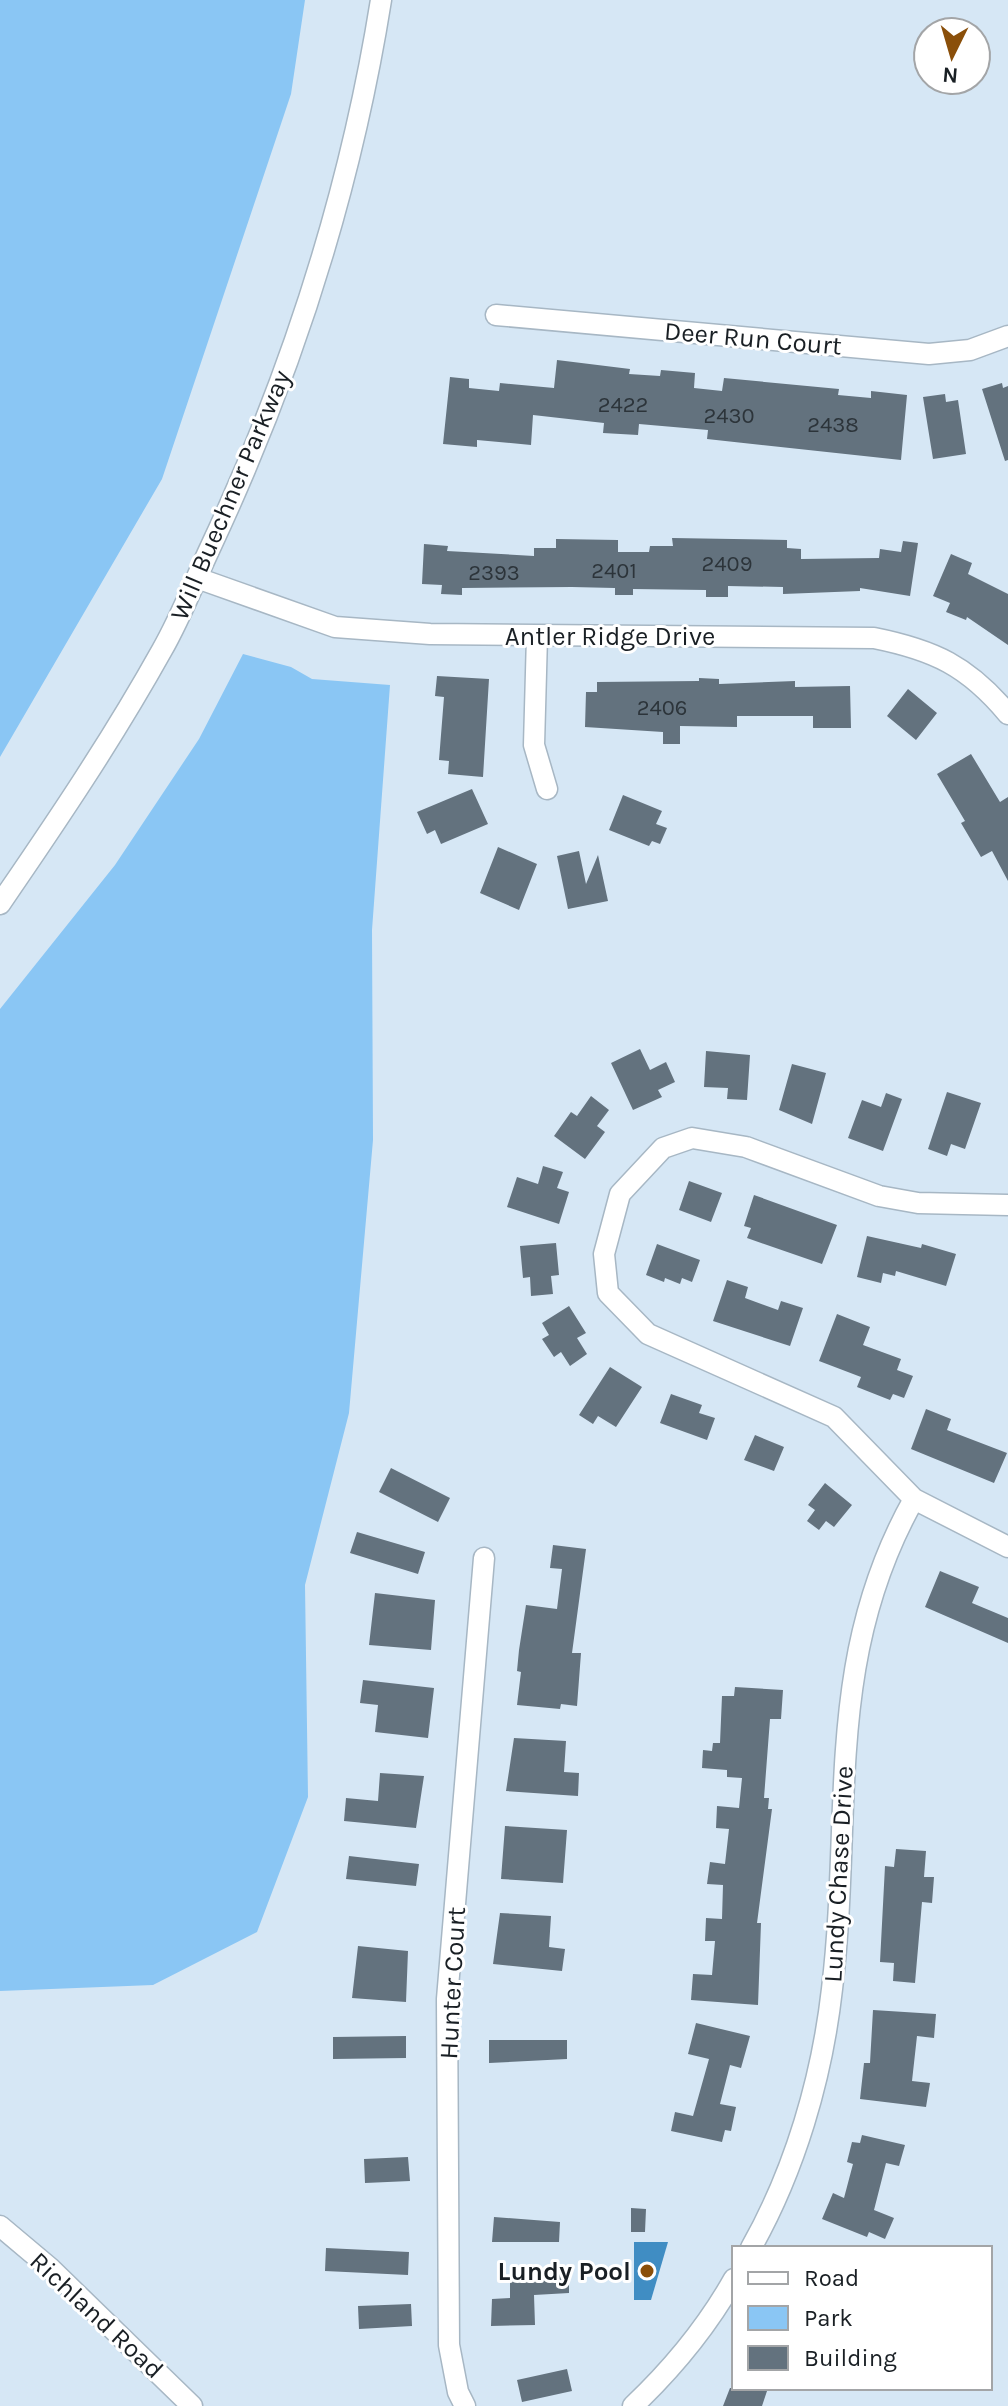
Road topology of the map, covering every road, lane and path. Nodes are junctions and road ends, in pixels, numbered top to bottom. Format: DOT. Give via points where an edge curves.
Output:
graph roads {
  1 [pos="381,0"];
  2 [pos="496,315"];
  3 [pos="1008,336"];
  4 [pos="197,578"];
  5 [pos="537,636"];
  6 [pos="1008,714"];
  7 [pos="547,789"];
  8 [pos="0,904"];
  9 [pos="1008,1205"];
  10 [pos="914,1499"];
  11 [pos="1008,1547"];
  12 [pos="484,1558"];
  13 [pos="0,2226"];
  14 [pos="752,2246"];
  15 [pos="732,2282"];
  16 [pos="192,2406"];
  17 [pos="465,2406"];
  18 [pos="633,2406"];
  1 -- 4 [label="street, Will Buechner Parkway" via="316,276 247,470"];
  2 -- 3 [label="street, Deer Run Court" via="929,354 970,350"];
  4 -- 5 [label="street, Antler Ridge Drive" via="335,627"];
  4 -- 8 [label="street, Will Buechner Parkway" via="164,647 98,759"];
  5 -- 6 [label="street, Antler Ridge Drive" via="874,638 917,647 954,663"];
  5 -- 7 [label="street" via="534,745"];
  9 -- 10 [label="street" via="918,1203 879,1196 746,1147 692,1138 663,1148 620,1194 604,1254 608,1293 648,1334 834,1417"];
  10 -- 11 [label="street"];
  10 -- 14 [label="street, Lundy Chase Drive" via="889,1542 867,1603 849,1695 832,1990 809,2107 786,2175"];
  12 -- 17 [label="street, Hunter Court" via="447,1999 449,2345"];
  13 -- 16 [label="street, Richland Road"];
  15 -- 18 [label="street" via="658,2382"];
}
